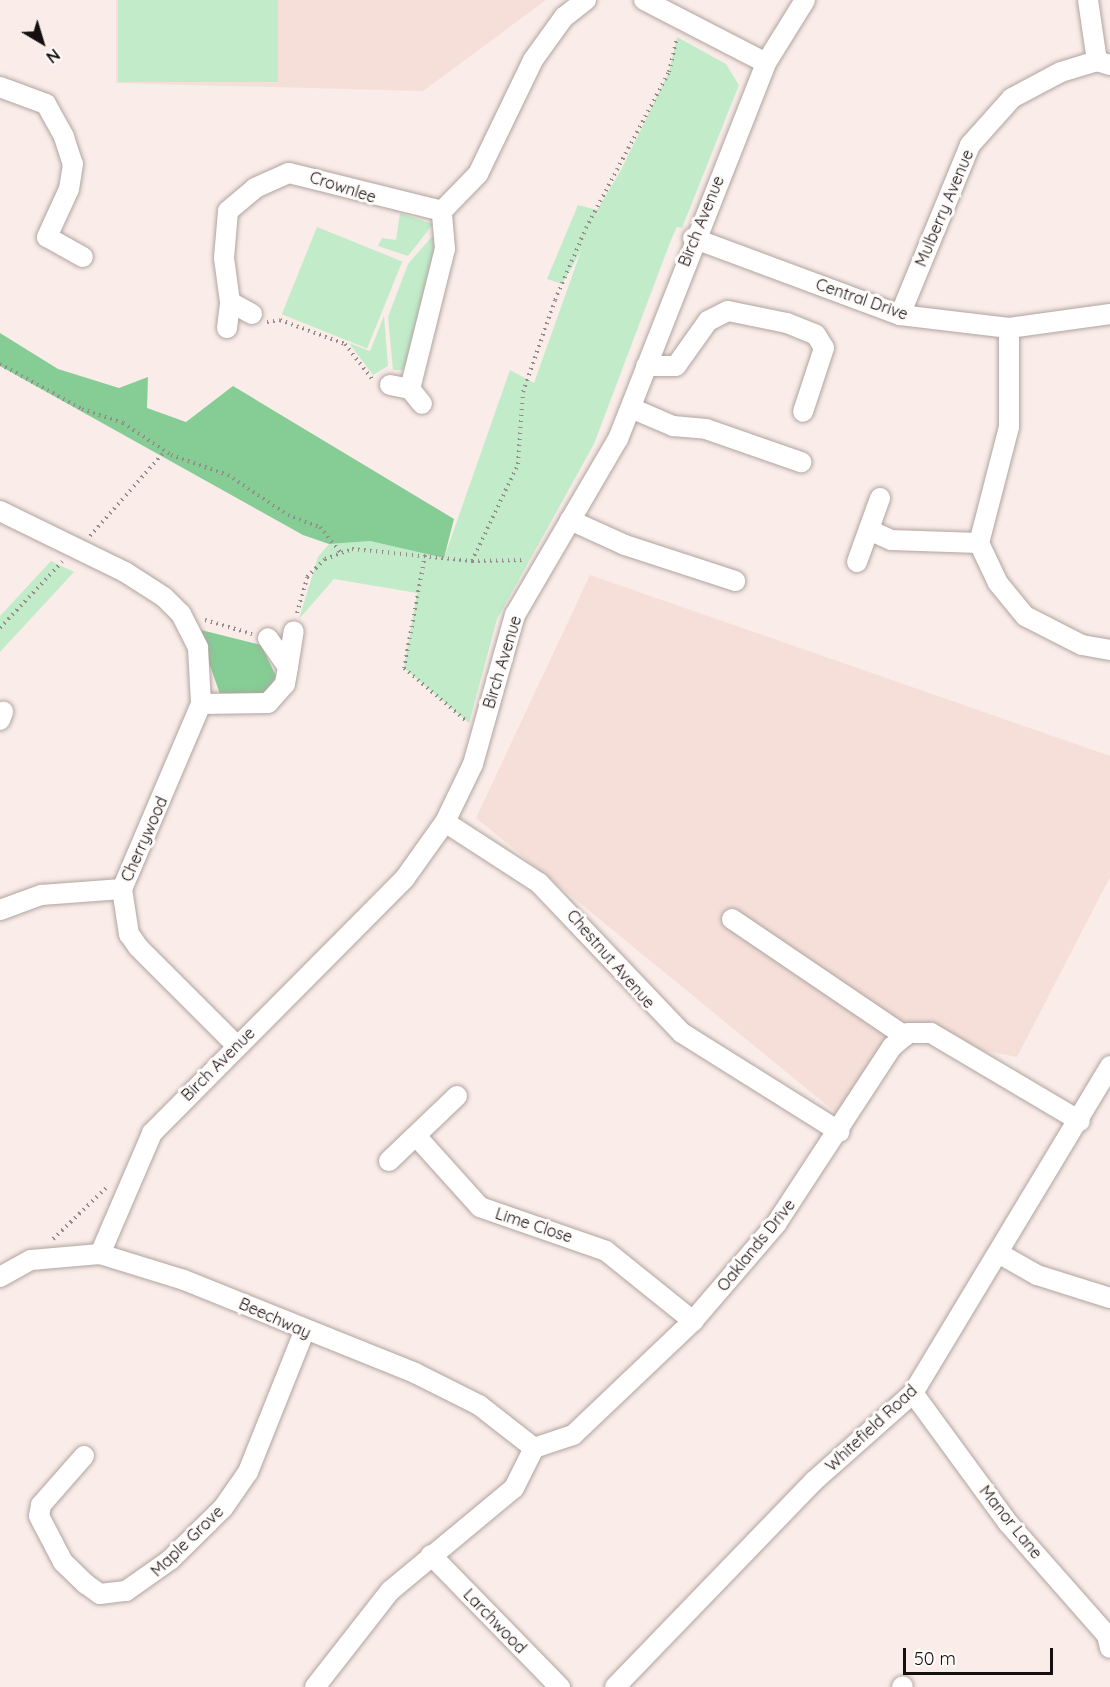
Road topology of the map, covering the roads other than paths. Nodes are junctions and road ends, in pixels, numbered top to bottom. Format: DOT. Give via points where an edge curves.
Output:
graph roads {
  1 [pos="585,0"];
  2 [pos="644,0"];
  3 [pos="805,0"];
  4 [pos="1088,0"];
  5 [pos="766,63"];
  6 [pos="1103,63"];
  7 [pos="0,87"];
  8 [pos="442,211"];
  9 [pos="693,238"];
  10 [pos="83,257"];
  11 [pos="230,302"];
  12 [pos="252,314"];
  13 [pos="1110,314"];
  14 [pos="900,315"];
  15 [pos="227,328"];
  16 [pos="1009,328"];
  17 [pos="646,366"];
  18 [pos="390,385"];
  19 [pos="631,408"];
  20 [pos="803,412"];
  21 [pos="801,462"];
  22 [pos="880,498"];
  23 [pos="0,511"];
  24 [pos="570,520"];
  25 [pos="869,530"];
  26 [pos="979,543"];
  27 [pos="856,562"];
  28 [pos="735,581"];
  29 [pos="294,632"];
  30 [pos="268,638"];
  31 [pos="1110,650"];
  32 [pos="288,667"];
  33 [pos="201,704"];
  34 [pos="446,822"];
  35 [pos="122,889"];
  36 [pos="0,910"];
  37 [pos="732,920"];
  38 [pos="905,1036"];
  39 [pos="236,1045"];
  40 [pos="1110,1066"];
  41 [pos="457,1096"];
  42 [pos="1080,1121"];
  43 [pos="840,1132"];
  44 [pos="417,1137"];
  45 [pos="389,1161"];
  46 [pos="100,1254"];
  47 [pos="1000,1254"];
  48 [pos="0,1277"];
  49 [pos="1110,1298"];
  50 [pos="693,1321"];
  51 [pos="304,1332"];
  52 [pos="913,1393"];
  53 [pos="534,1448"];
  54 [pos="84,1456"];
  55 [pos="430,1555"];
  56 [pos="1110,1648"];
  57 [pos="315,1687"];
  58 [pos="560,1687"];
  59 [pos="615,1687"];
  1 -- 8 [label="street" via="564,17 533,60 478,174"];
  2 -- 5 [label="street"];
  3 -- 5 [label="street, Birch Avenue"];
  4 -- 6 [label="street, Mulberry Avenue"];
  5 -- 9 [label="street, Birch Avenue"];
  6 -- 14 [label="street, Mulberry Avenue" via="1012,98 970,145"];
  7 -- 10 [label="street" via="46,104 64,137 73,164 69,189 47,237"];
  8 -- 11 [label="street, Crownlee" via="384,200 313,175 289,173 255,188 228,211 224,258"];
  8 -- 18 [label="street" via="446,249 416,396"];
  9 -- 14 [label="street, Central Drive"];
  9 -- 17 [label="street, Birch Avenue"];
  11 -- 12 [label="street"];
  11 -- 15 [label="street, Crownlee"];
  13 -- 16 [label="street, Central Drive"];
  14 -- 16 [label="street, Central Drive"];
  16 -- 26 [label="street" via="1009,427"];
  17 -- 19 [label="street, Birch Avenue"];
  17 -- 20 [label="street" via="676,366 708,321 728,311 787,323 816,335 824,348"];
  19 -- 21 [label="street" via="673,426 706,429"];
  19 -- 24 [label="street, Birch Avenue"];
  22 -- 25 [label="street"];
  23 -- 33 [label="street, Cherrywood" via="125,572 181,614 198,648"];
  24 -- 28 [label="street" via="625,545"];
  24 -- 34 [label="street, Birch Avenue" via="515,615 474,764"];
  25 -- 26 [label="street" via="891,540"];
  25 -- 27 [label="street"];
  26 -- 31 [label="street" via="998,583 1025,616 1082,645"];
  29 -- 32 [label="street"];
  30 -- 32 [label="street"];
  32 -- 33 [label="street" via="285,684 268,703"];
  33 -- 35 [label="street, Cherrywood"];
  34 -- 39 [label="street, Birch Avenue" via="405,878"];
  34 -- 43 [label="street, Chestnut Avenue" via="539,883 682,1033"];
  35 -- 36 [label="street" via="41,895"];
  35 -- 39 [label="street, Cherrywood" via="129,934 138,947"];
  37 -- 38 [label="street"];
  38 -- 42 [label="street" via="931,1033"];
  38 -- 43 [label="street, Oaklands Drive" via="892,1047"];
  39 -- 46 [label="street, Birch Avenue" via="152,1133"];
  40 -- 42 [label="street, Whitefield Road"];
  41 -- 44 [label="street"];
  42 -- 47 [label="street, Whitefield Road"];
  43 -- 50 [label="street, Oaklands Drive" via="777,1224"];
  44 -- 45 [label="street"];
  44 -- 50 [label="street, Lime Close" via="480,1207 606,1251"];
  46 -- 48 [label="street, Beechway" via="31,1260"];
  46 -- 51 [label="street, Beechway" via="184,1280"];
  47 -- 49 [label="street" via="1037,1275"];
  47 -- 52 [label="street, Whitefield Road"];
  50 -- 53 [label="street, Oaklands Drive" via="573,1435"];
  51 -- 53 [label="street, Beechway" via="415,1373 479,1405"];
  51 -- 54 [label="street, Maple Grove" via="248,1472 223,1508 142,1584 100,1594 63,1562 39,1516 41,1505"];
  52 -- 56 [label="street, Manor Lane" via="1009,1524 1107,1635"];
  52 -- 59 [label="street, Whitefield Road" via="814,1481"];
  53 -- 55 [label="street" via="514,1488"];
  55 -- 57 [label="street" via="390,1592"];
  55 -- 58 [label="street, Larchwood"];
}
